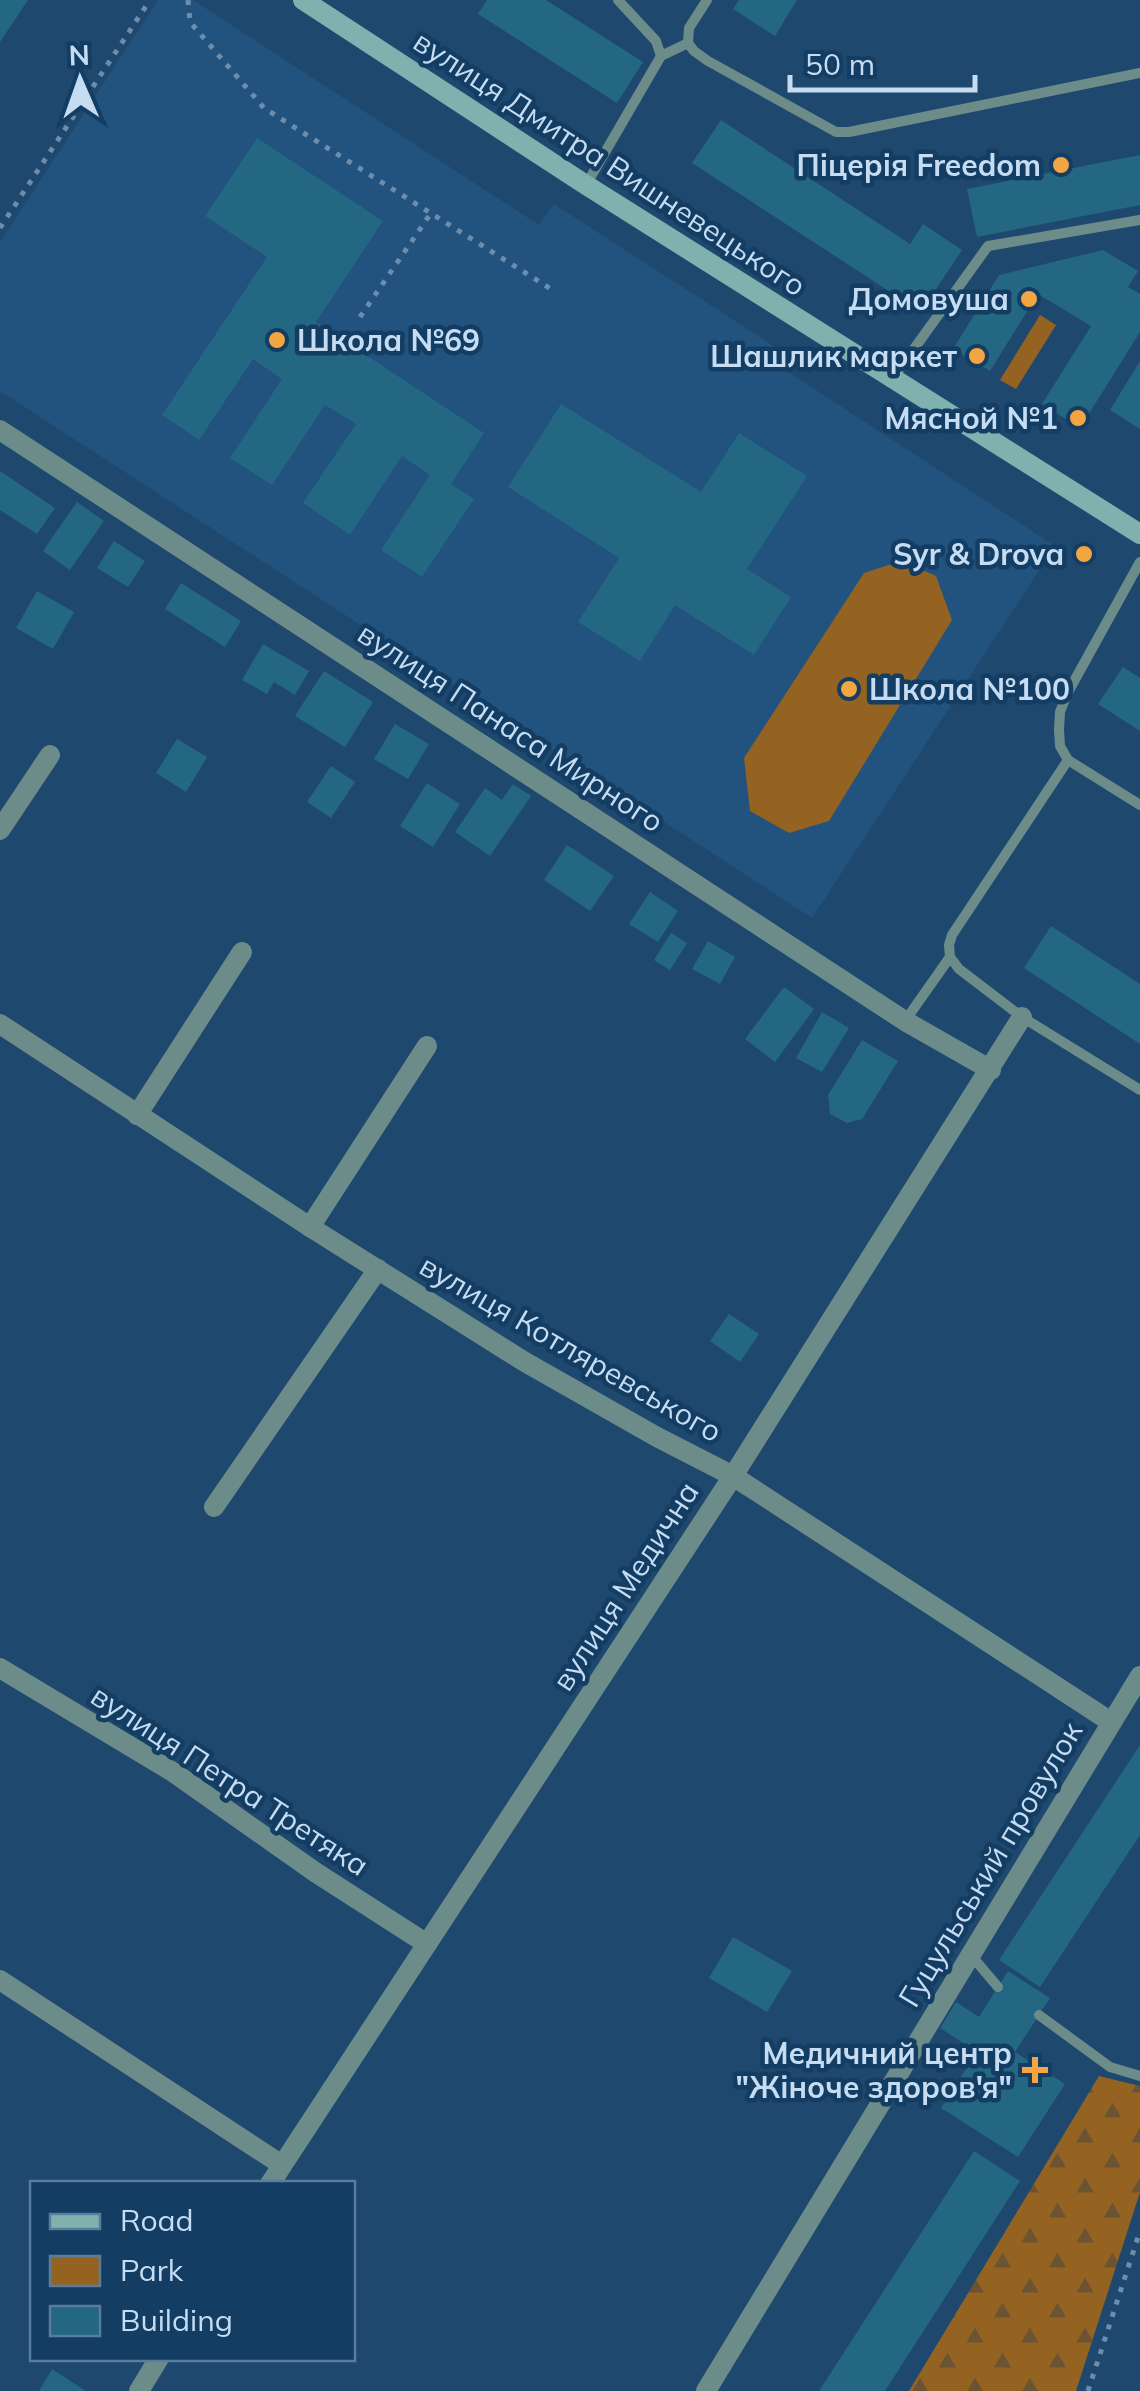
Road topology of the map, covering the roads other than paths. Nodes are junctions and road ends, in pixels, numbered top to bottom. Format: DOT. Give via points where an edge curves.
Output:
graph roads {
  1 [pos="303,0"];
  2 [pos="618,0"];
  3 [pos="707,0"];
  4 [pos="688,43"];
  5 [pos="661,56"];
  6 [pos="1140,72"];
  7 [pos="586,185"];
  8 [pos="1140,220"];
  9 [pos="892,379"];
  10 [pos="0,430"];
  11 [pos="1140,534"];
  12 [pos="1140,562"];
  13 [pos="50,754"];
  14 [pos="1068,760"];
  15 [pos="1140,805"];
  16 [pos="0,830"];
  17 [pos="242,952"];
  18 [pos="950,957"];
  19 [pos="1022,1017"];
  20 [pos="906,1020"];
  21 [pos="0,1024"];
  22 [pos="428,1046"];
  23 [pos="991,1070"];
  24 [pos="1140,1090"];
  25 [pos="137,1115"];
  26 [pos="310,1227"];
  27 [pos="378,1269"];
  28 [pos="732,1476"];
  29 [pos="214,1508"];
  30 [pos="0,1668"];
  31 [pos="1140,1676"];
  32 [pos="1111,1722"];
  33 [pos="427,1944"];
  34 [pos="970,1954"];
  35 [pos="0,1980"];
  36 [pos="998,1987"];
  37 [pos="1039,2015"];
  38 [pos="1140,2076"];
  39 [pos="282,2165"];
  40 [pos="272,2181"];
  41 [pos="157,2361"];
  42 [pos="139,2391"];
  43 [pos="706,2391"];
  1 -- 7 [label="street, вулиця Дмитра Вишневецького"];
  2 -- 5 [label="lane" via="656,41"];
  3 -- 4 [label="lane" via="689,28"];
  4 -- 5 [label="lane"];
  4 -- 6 [label="lane" via="836,132"];
  5 -- 7 [label="lane"];
  7 -- 9 [label="street, вулиця Дмитра Вишневецького"];
  8 -- 9 [label="lane" via="988,246"];
  9 -- 11 [label="street, вулиця Дмитра Вишневецького"];
  10 -- 20 [label="street, вулиця Панаса Мирного"];
  12 -- 14 [label="lane" via="1060,712 1060,746"];
  13 -- 16 [label="street"];
  14 -- 15 [label="lane"];
  14 -- 18 [label="lane" via="952,934"];
  17 -- 25 [label="street"];
  18 -- 19 [label="lane"];
  18 -- 20 [label="lane"];
  19 -- 23 [label="street, вулиця Медична"];
  19 -- 24 [label="lane"];
  20 -- 23 [label="street, вулиця Панаса Мирного"];
  21 -- 25 [label="street, вулиця Котляревського"];
  22 -- 26 [label="street"];
  23 -- 28 [label="street, вулиця Медична"];
  25 -- 26 [label="street, вулиця Котляревського"];
  26 -- 27 [label="street, вулиця Котляревського"];
  27 -- 28 [label="street, вулиця Котляревського" via="542,1372"];
  27 -- 29 [label="street"];
  28 -- 32 [label="street, вулиця Котляревського"];
  28 -- 33 [label="street, вулиця Медична"];
  30 -- 33 [label="street, вулиця Петра Третяка" via="173,1772"];
  31 -- 32 [label="street, Гуцульський провулок"];
  32 -- 34 [label="street, Гуцульський провулок"];
  33 -- 39 [label="street, вулиця Медична"];
  34 -- 36 [label="lane"];
  34 -- 43 [label="street, Гуцульський провулок"];
  35 -- 39 [label="street"];
  37 -- 38 [label="lane" via="1110,2067"];
  39 -- 40 [label="street, вулиця Медична"];
  41 -- 42 [label="street"];
}
